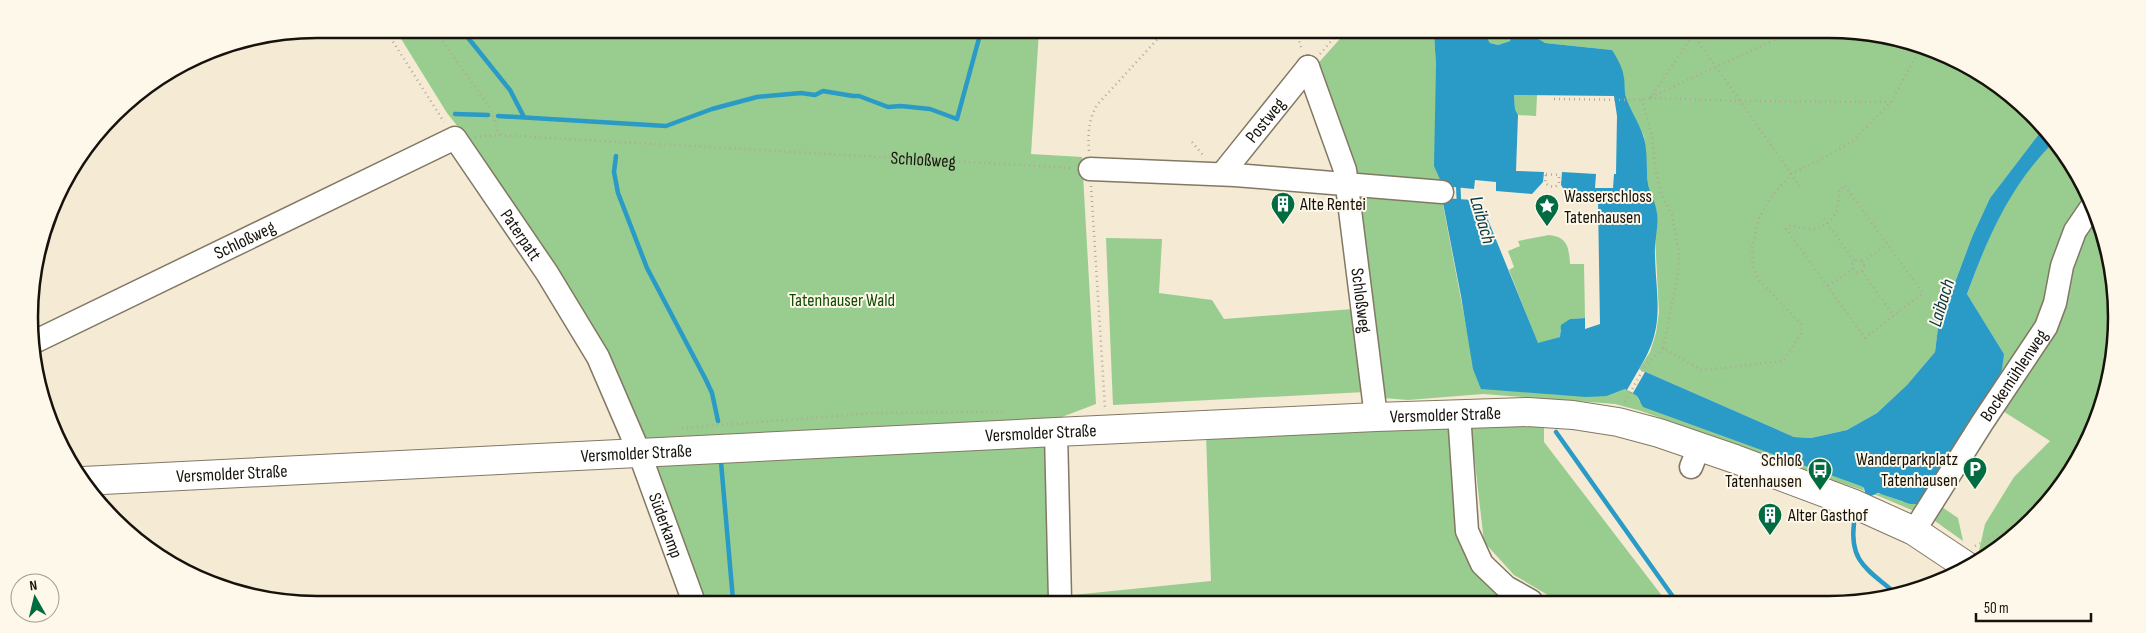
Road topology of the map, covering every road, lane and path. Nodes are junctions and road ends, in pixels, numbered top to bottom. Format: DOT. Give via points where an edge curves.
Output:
graph roads {
  1 [pos="391,38"];
  2 [pos="440,38"];
  3 [pos="1158,38"];
  4 [pos="1334,38"];
  5 [pos="1691,38"];
  6 [pos="1697,38"];
  7 [pos="1778,38"];
  8 [pos="1918,52"];
  9 [pos="1308,67"];
  10 [pos="1716,67"];
  11 [pos="1650,98"];
  12 [pos="1554,99"];
  13 [pos="1642,99"];
  14 [pos="1740,101"];
  15 [pos="1891,102"];
  16 [pos="454,138"];
  17 [pos="1090,169"];
  18 [pos="1553,173"];
  19 [pos="1222,174"];
  20 [pos="1791,174"];
  21 [pos="1348,185"];
  22 [pos="1801,188"];
  23 [pos="1442,192"];
  24 [pos="2088,212"];
  25 [pos="1824,219"];
  26 [pos="1827,223"];
  27 [pos="1887,244"];
  28 [pos="1854,261"];
  29 [pos="1863,262"];
  30 [pos="1853,269"];
  31 [pos="1862,271"];
  32 [pos="1828,286"];
  33 [pos="1894,316"];
  34 [pos="39,340"];
  35 [pos="1664,348"];
  36 [pos="1630,392"];
  37 [pos="1105,410"];
  38 [pos="1459,413"];
  39 [pos="1376,417"];
  40 [pos="1056,432"];
  41 [pos="639,452"];
  42 [pos="91,481"];
  43 [pos="1914,531"];
  44 [pos="1971,557"];
  45 [pos="692,596"];
  46 [pos="1060,596"];
  47 [pos="1523,596"];
  1 -- 16 [label="path"];
  2 -- 17 [label="path, Schloßweg" via="490,108 499,135"];
  3 -- 17 [label="path" via="1097,105 1090,117"];
  4 -- 9 [label="path"];
  5 -- 11 [label="path"];
  6 -- 10 [label="path"];
  7 -- 10 [label="path"];
  8 -- 15 [label="path"];
  9 -- 19 [label="street, Postweg"];
  9 -- 21 [label="street" via="1346,170"];
  10 -- 11 [label="path"];
  10 -- 14 [label="path"];
  11 -- 13 [label="path"];
  11 -- 14 [label="path"];
  12 -- 13 [label="path"];
  13 -- 35 [label="path" via="1652,136 1661,194 1672,215 1679,254"];
  14 -- 15 [label="path"];
  14 -- 20 [label="path"];
  15 -- 20 [label="path" via="1855,139 1833,154"];
  16 -- 34 [label="street, Schloßweg"];
  16 -- 41 [label="street, Paterpatt" via="598,356"];
  17 -- 19 [label="street"];
  17 -- 37 [label="path"];
  18 -- 18 [label="path" via="1559,175 1556,187 1545,183 1546,174"];
  19 -- 21 [label="street"];
  20 -- 22 [label="path"];
  20 -- 35 [label="path" via="1764,207 1752,249 1758,279 1801,324 1802,332 1783,361 1701,370"];
  21 -- 23 [label="street"];
  21 -- 39 [label="street, Schloßweg"];
  24 -- 43 [label="street, Bockemühlenweg" via="2075,231 2065,257 2046,327"];
  25 -- 26 [label="path"];
  26 -- 27 [label="path" via="1837,211 1839,190 1845,186"];
  26 -- 28 [label="path"];
  26 -- 32 [label="path" via="1812,229 1791,225 1786,228"];
  27 -- 29 [label="path"];
  27 -- 33 [label="path" via="1923,293"];
  28 -- 29 [label="path"];
  28 -- 30 [label="path"];
  29 -- 31 [label="path"];
  30 -- 31 [label="path"];
  30 -- 32 [label="path"];
  31 -- 33 [label="path"];
  32 -- 33 [label="path" via="1865,338"];
  35 -- 36 [label="path" via="1642,370"];
  38 -- 39 [label="main road, Versmolder Straße"];
  38 -- 43 [label="main road, Versmolder Straße" via="1573,414 1618,422 1659,433 1695,457 1852,503"];
  38 -- 47 [label="street" via="1467,531 1482,564"];
  39 -- 40 [label="main road, Versmolder Straße"];
  40 -- 41 [label="main road, Versmolder Straße"];
  40 -- 46 [label="street"];
  41 -- 42 [label="main road, Versmolder Straße"];
  41 -- 45 [label="street, Süderkamp"];
  43 -- 44 [label="main road, Versmolder Straße"];
}
